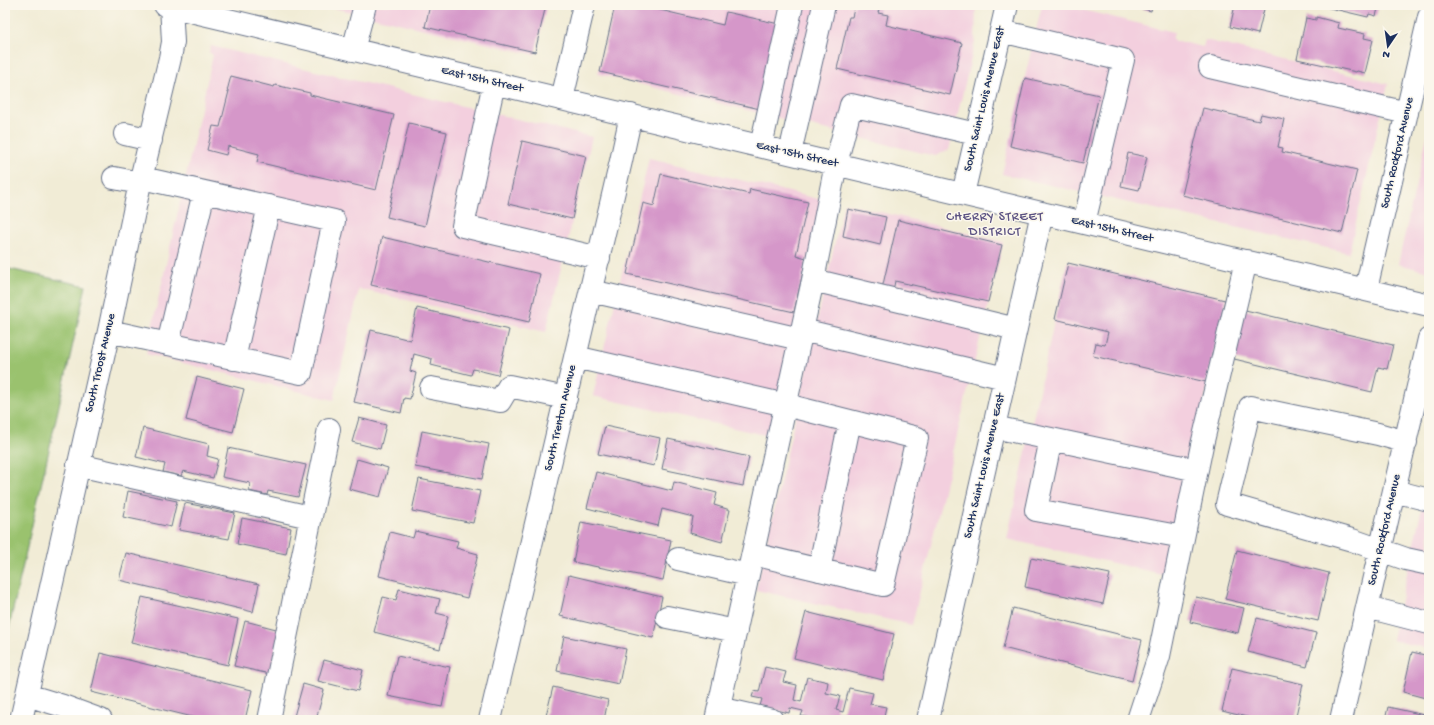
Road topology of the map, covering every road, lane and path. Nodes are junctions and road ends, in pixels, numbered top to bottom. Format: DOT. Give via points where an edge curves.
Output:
graph roads {
  1 [pos="169,5"];
  2 [pos="365,5"];
  3 [pos="584,5"];
  4 [pos="792,5"];
  5 [pos="824,5"];
  6 [pos="1007,5"];
  7 [pos="217,11"];
  8 [pos="1429,17"];
  9 [pos="1001,31"];
  10 [pos="353,50"];
  11 [pos="1210,67"];
  12 [pos="494,83"];
  13 [pos="562,99"];
  14 [pos="1407,113"];
  15 [pos="631,115"];
  16 [pos="125,134"];
  17 [pos="976,134"];
  18 [pos="151,140"];
  19 [pos="761,146"];
  20 [pos="790,153"];
  21 [pos="836,164"];
  22 [pos="114,178"];
  23 [pos="141,181"];
  24 [pos="204,192"];
  25 [pos="963,194"];
  26 [pos="269,206"];
  27 [pos="1042,213"];
  28 [pos="1084,223"];
  29 [pos="599,258"];
  30 [pos="1246,261"];
  31 [pos="813,280"];
  32 [pos="591,290"];
  33 [pos="1366,290"];
  34 [pos="1429,305"];
  35 [pos="1016,329"];
  36 [pos="109,331"];
  37 [pos="801,335"];
  38 [pos="1429,339"];
  39 [pos="168,344"];
  40 [pos="575,357"];
  41 [pos="234,359"];
  42 [pos="1005,378"];
  43 [pos="431,388"];
  44 [pos="1424,389"];
  45 [pos="566,398"];
  46 [pos="786,405"];
  47 [pos="850,421"];
  48 [pos="994,427"];
  49 [pos="329,429"];
  50 [pos="1051,439"];
  51 [pos="1406,442"];
  52 [pos="78,465"];
  53 [pos="1197,470"];
  54 [pos="1394,491"];
  55 [pos="1429,500"];
  56 [pos="310,517"];
  57 [pos="1183,537"];
  58 [pos="1380,549"];
  59 [pos="753,554"];
  60 [pos="678,559"];
  61 [pos="1429,564"];
  62 [pos="819,570"];
  63 [pos="748,575"];
  64 [pos="1367,607"];
  65 [pos="666,617"];
  66 [pos="1429,623"];
  67 [pos="736,631"];
  68 [pos="27,695"];
  69 [pos="717,714"];
  70 [pos="21,720"];
  71 [pos="101,720"];
  72 [pos="269,720"];
  73 [pos="490,720"];
  74 [pos="772,720"];
  75 [pos="928,720"];
  76 [pos="1138,720"];
  77 [pos="1341,720"];
  1 -- 7 [label="street, East 15th Street"];
  1 -- 18 [label="street, South Troost Avenue" via="173,42"];
  2 -- 10 [label="street"];
  3 -- 13 [label="street"];
  4 -- 19 [label="street"];
  5 -- 20 [label="street"];
  6 -- 9 [label="street, South Saint Louis Avenue East"];
  7 -- 10 [label="street, East 15th Street"];
  8 -- 14 [label="street, South Rockford Avenue"];
  9 -- 17 [label="street, South Saint Louis Avenue East"];
  9 -- 28 [label="street" via="1123,60"];
  10 -- 12 [label="street, East 15th Street"];
  11 -- 14 [label="street"];
  12 -- 13 [label="street, East 15th Street"];
  12 -- 29 [label="street" via="463,226"];
  13 -- 15 [label="street, East 15th Street"];
  14 -- 33 [label="street, South Rockford Avenue"];
  15 -- 19 [label="street, East 15th Street"];
  15 -- 29 [label="street, South Trenton Avenue"];
  16 -- 18 [label="street"];
  17 -- 21 [label="street" via="851,105"];
  17 -- 25 [label="street, South Saint Louis Avenue East"];
  18 -- 23 [label="street, South Troost Avenue"];
  19 -- 20 [label="street, East 15th Street"];
  20 -- 21 [label="street, East 15th Street"];
  21 -- 25 [label="street, East 15th Street"];
  21 -- 31 [label="street"];
  22 -- 23 [label="street"];
  23 -- 24 [label="street"];
  23 -- 36 [label="street, South Troost Avenue"];
  24 -- 26 [label="street"];
  24 -- 39 [label="street"];
  25 -- 27 [label="street, East 15th Street"];
  26 -- 41 [label="street"];
  26 -- 41 [label="street" via="334,220 300,373"];
  27 -- 28 [label="street, East 15th Street"];
  27 -- 35 [label="street, South Saint Louis Avenue East"];
  28 -- 30 [label="street, East 15th Street"];
  29 -- 32 [label="street, South Trenton Avenue"];
  30 -- 33 [label="street, East 15th Street"];
  30 -- 53 [label="street"];
  31 -- 35 [label="street"];
  31 -- 37 [label="street"];
  32 -- 37 [label="street"];
  32 -- 40 [label="street, South Trenton Avenue"];
  33 -- 34 [label="street, East 15th Street"];
  35 -- 42 [label="street, South Saint Louis Avenue East"];
  36 -- 39 [label="street"];
  36 -- 52 [label="street, South Troost Avenue"];
  37 -- 42 [label="street"];
  37 -- 46 [label="street"];
  38 -- 44 [label="street, South Rockford Avenue"];
  39 -- 41 [label="street"];
  40 -- 45 [label="street, South Trenton Avenue"];
  40 -- 46 [label="street"];
  42 -- 48 [label="street, South Saint Louis Avenue East"];
  43 -- 45 [label="street" via="500,401 509,386"];
  44 -- 51 [label="street, South Rockford Avenue"];
  45 -- 73 [label="street, South Trenton Avenue"];
  46 -- 47 [label="street"];
  46 -- 59 [label="street"];
  47 -- 62 [label="street"];
  47 -- 62 [label="street" via="917,438 883,585"];
  48 -- 50 [label="street"];
  48 -- 75 [label="street, South Saint Louis Avenue East"];
  49 -- 56 [label="street"];
  50 -- 53 [label="street"];
  50 -- 57 [label="street" via="1036,510"];
  51 -- 54 [label="street, South Rockford Avenue"];
  51 -- 58 [label="street" via="1250,407 1227,504"];
  52 -- 56 [label="street"];
  52 -- 68 [label="street, South Troost Avenue"];
  53 -- 57 [label="street"];
  54 -- 55 [label="street"];
  54 -- 58 [label="street, South Rockford Avenue"];
  56 -- 72 [label="street"];
  57 -- 76 [label="street" via="1159,656"];
  58 -- 61 [label="street"];
  58 -- 64 [label="street, South Rockford Avenue"];
  59 -- 62 [label="street"];
  59 -- 63 [label="street"];
  60 -- 63 [label="street"];
  63 -- 67 [label="street"];
  64 -- 66 [label="street"];
  64 -- 77 [label="street, South Rockford Avenue"];
  65 -- 67 [label="street"];
  67 -- 69 [label="street"];
  68 -- 70 [label="street, South Troost Avenue"];
  68 -- 71 [label="street"];
  69 -- 74 [label="street"];
}
